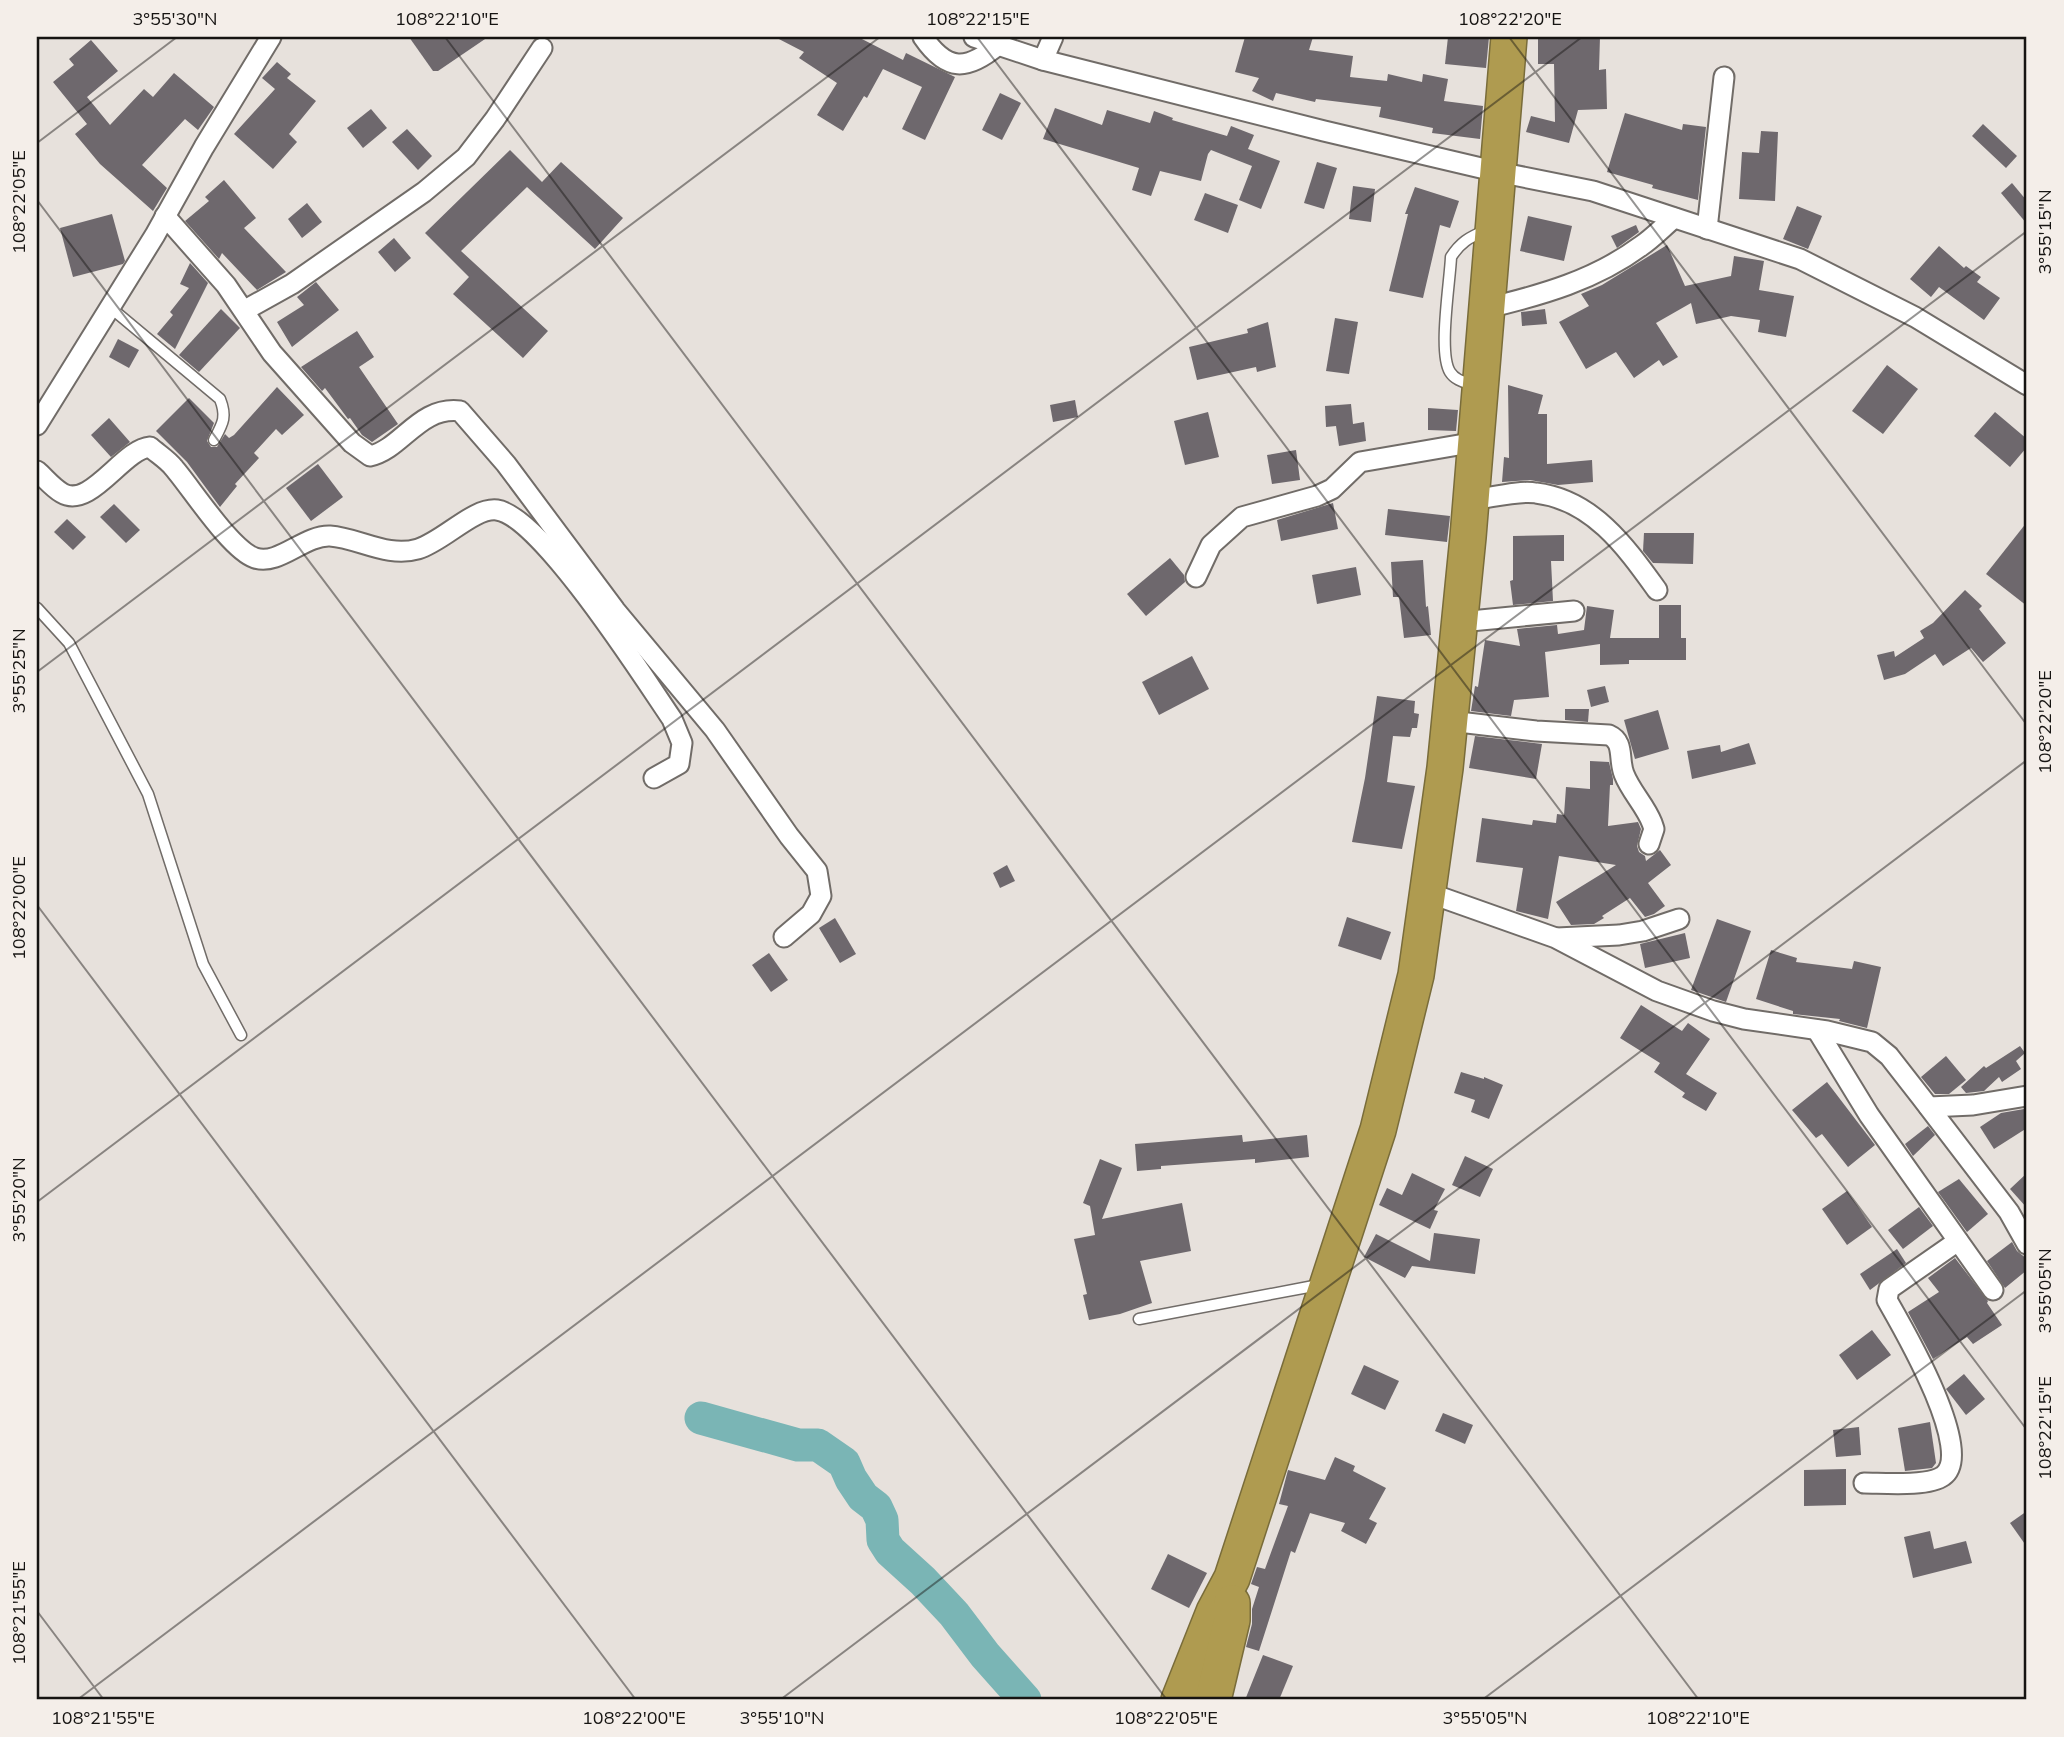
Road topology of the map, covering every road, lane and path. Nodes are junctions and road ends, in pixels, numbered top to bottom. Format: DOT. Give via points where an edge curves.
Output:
graph roads {
  1 [pos="271,37"];
  2 [pos="923,37"];
  3 [pos="974,37"];
  4 [pos="1053,37"];
  5 [pos="1509,37"];
  6 [pos="998,45"];
  7 [pos="542,48"];
  8 [pos="1043,60"];
  9 [pos="1724,77"];
  10 [pos="1498,173"];
  11 [pos="165,216"];
  12 [pos="1674,218"];
  13 [pos="1494,228"];
  14 [pos="1707,229"];
  15 [pos="111,308"];
  16 [pos="1487,308"];
  17 [pos="245,310"];
  18 [pos="2027,385"];
  19 [pos="1480,387"];
  20 [pos="37,425"];
  21 [pos="214,440"];
  22 [pos="1476,442"];
  23 [pos="37,471"];
  24 [pos="1471,500"];
  25 [pos="1196,577"];
  26 [pos="1657,590"];
  27 [pos="37,608"];
  28 [pos="1574,611"];
  29 [pos="1460,622"];
  30 [pos="1450,721"];
  31 [pos="654,778"];
  32 [pos="1649,844"];
  33 [pos="1429,893"];
  34 [pos="1679,919"];
  35 [pos="784,937"];
  36 [pos="1556,938"];
  37 [pos="1817,1030"];
  38 [pos="241,1035"];
  39 [pos="2027,1096"];
  40 [pos="1929,1107"];
  41 [pos="1958,1241"];
  42 [pos="2027,1244"];
  43 [pos="1330,1283"];
  44 [pos="1993,1290"];
  45 [pos="1139,1319"];
  46 [pos="1864,1483"];
  47 [pos="1232,1578"];
  48 [pos="1179,1700"];
  49 [pos="1213,1700"];
  1 -- 11 [label="street"];
  2 -- 6 [label="street" via="952,65 970,64"];
  3 -- 6 [label="street"];
  4 -- 8 [label="street"];
  5 -- 10 [label="highway"];
  6 -- 8 [label="street"];
  7 -- 17 [label="street" via="466,157 424,192 292,284"];
  8 -- 10 [label="street"];
  9 -- 14 [label="street"];
  10 -- 12 [label="street" via="1593,191"];
  10 -- 13 [label="highway"];
  11 -- 15 [label="street"];
  11 -- 17 [label="street"];
  12 -- 14 [label="street"];
  12 -- 16 [label="street" via="1643,246 1590,277"];
  13 -- 16 [label="highway"];
  13 -- 19 [label="lane" via="1470,236 1451,257 1444,356 1457,380"];
  14 -- 18 [label="street" via="1800,259 1915,317"];
  15 -- 20 [label="street"];
  15 -- 21 [label="lane" via="220,398 225,410"];
  16 -- 19 [label="highway"];
  17 -- 35 [label="street" via="272,353 352,443 370,456 382,454 422,421 448,410 460,411 506,464 615,610 715,730 817,871 821,896 811,914"];
  19 -- 22 [label="highway"];
  22 -- 24 [label="highway"];
  22 -- 25 [label="street" via="1360,462 1332,489 1242,517 1211,545"];
  23 -- 31 [label="street" via="64,495 81,495 141,448 150,447 172,465 224,531 253,558 260,559 329,536 384,550 416,549 486,510 510,514 538,537 573,580 672,719 682,743 679,764"];
  24 -- 26 [label="street" via="1534,492 1577,507 1611,531"];
  24 -- 29 [label="highway"];
  27 -- 38 [label="lane" via="69,643 148,794 202,964"];
  28 -- 29 [label="street"];
  29 -- 30 [label="highway"];
  30 -- 32 [label="street" via="1616,738 1623,773 1654,829"];
  30 -- 33 [label="highway"];
  33 -- 36 [label="street"];
  33 -- 43 [label="highway" via="1416,975 1378,1130"];
  34 -- 36 [label="street" via="1631,933"];
  36 -- 37 [label="street" via="1657,991 1713,1011"];
  37 -- 40 [label="street" via="1872,1042 1889,1056"];
  37 -- 41 [label="street" via="1869,1115"];
  39 -- 40 [label="street"];
  40 -- 42 [label="street" via="2009,1212"];
  41 -- 44 [label="street"];
  41 -- 46 [label="street" via="1886,1294 1949,1430 1951,1466 1934,1481"];
  43 -- 45 [label="lane"];
  43 -- 47 [label="highway"];
  47 -- 48 [label="highway"];
  47 -- 49 [label="highway" via="1232,1620"];
}
